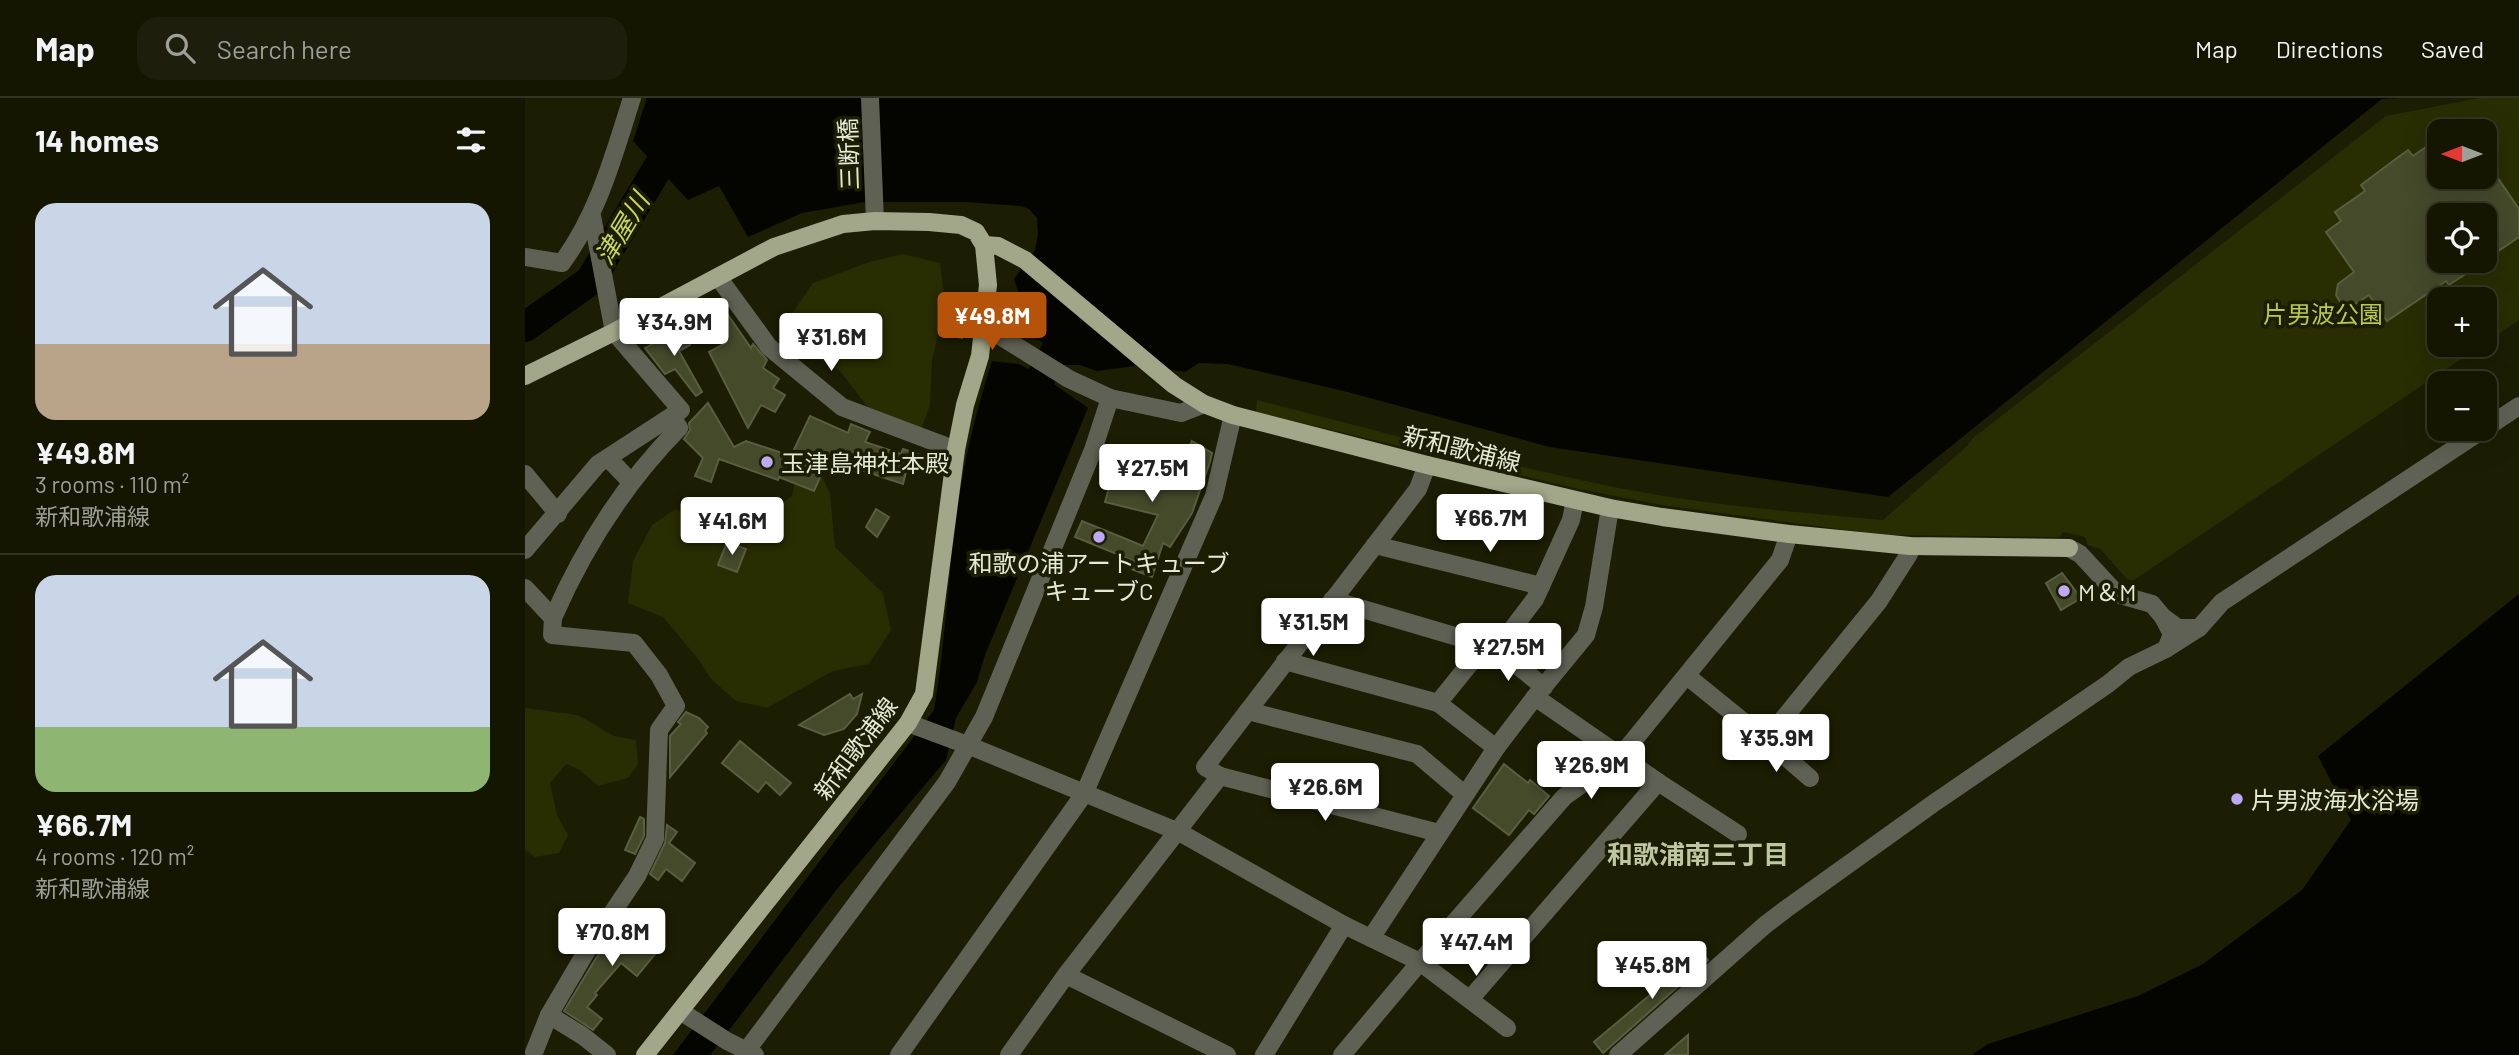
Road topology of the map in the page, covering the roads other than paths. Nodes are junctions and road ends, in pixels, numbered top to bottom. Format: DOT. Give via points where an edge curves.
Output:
graph roads {
  1 [pos="632,98"];
  2 [pos="870,98"];
  3 [pos="874,214"];
  4 [pos="594,222"];
  5 [pos="984,245"];
  6 [pos="525,257"];
  7 [pos="718,276"];
  8 [pos="984,326"];
  9 [pos="614,332"];
  10 [pos="525,376"];
  11 [pos="1110,398"];
  12 [pos="1204,404"];
  13 [pos="2519,407"];
  14 [pos="1233,415"];
  15 [pos="673,418"];
  16 [pos="957,450"];
  17 [pos="608,458"];
  18 [pos="1427,465"];
  19 [pos="525,474"];
  20 [pos="631,482"];
  21 [pos="1575,500"];
  22 [pos="1609,508"];
  23 [pos="558,514"];
  24 [pos="1789,534"];
  25 [pos="1375,545"];
  26 [pos="1910,546"];
  27 [pos="2069,548"];
  28 [pos="525,550"];
  29 [pos="1541,586"];
  30 [pos="525,588"];
  31 [pos="1332,600"];
  32 [pos="2163,617"];
  33 [pos="553,618"];
  34 [pos="2199,628"];
  35 [pos="1491,647"];
  36 [pos="2166,649"];
  37 [pos="1285,661"];
  38 [pos="1687,676"];
  39 [pos="1539,692"];
  40 [pos="1439,703"];
  41 [pos="1248,710"];
  42 [pos="913,725"];
  43 [pos="1766,740"];
  44 [pos="965,744"];
  45 [pos="1496,748"];
  46 [pos="1620,757"];
  47 [pos="1220,776"];
  48 [pos="1810,778"];
  49 [pos="1658,782"];
  50 [pos="1084,794"];
  51 [pos="1464,794"];
  52 [pos="1179,832"];
  53 [pos="1439,833"];
  54 [pos="1738,834"];
  55 [pos="1344,925"];
  56 [pos="1371,938"];
  57 [pos="1420,962"];
  58 [pos="1066,975"];
  59 [pos="1471,998"];
  60 [pos="680,1011"];
  61 [pos="549,1015"];
  62 [pos="1507,1028"];
  63 [pos="751,1053"];
  64 [pos="533,1055"];
  65 [pos="607,1055"];
  66 [pos="645,1055"];
  67 [pos="899,1055"];
  68 [pos="1009,1055"];
  69 [pos="1227,1055"];
  70 [pos="1264,1055"];
  71 [pos="1342,1055"];
  72 [pos="1618,1055"];
  1 -- 4 [label="street"];
  2 -- 3 [label="street, 三断橋"];
  3 -- 5 [label="main road, 新和歌浦線" via="961,225 976,232"];
  3 -- 7 [label="main road, 新和歌浦線" via="774,247"];
  4 -- 6 [label="street" via="562,263"];
  4 -- 9 [label="street"];
  5 -- 8 [label="main road, 新和歌浦線" via="988,285"];
  5 -- 12 [label="main road, 新和歌浦線" via="998,246 1025,260 1174,385"];
  7 -- 9 [label="main road, 新和歌浦線"];
  7 -- 16 [label="street" via="769,347 842,407"];
  8 -- 11 [label="street" via="1069,379"];
  8 -- 16 [label="main road, 新和歌浦線"];
  9 -- 10 [label="main road, 新和歌浦線"];
  9 -- 15 [label="street" via="681,410"];
  11 -- 12 [label="street" via="1181,414"];
  11 -- 44 [label="street" via="985,717"];
  12 -- 14 [label="main road, 新和歌浦線"];
  13 -- 34 [label="street" via="2222,602"];
  14 -- 18 [label="main road, 新和歌浦線"];
  14 -- 50 [label="street" via="1214,496"];
  15 -- 17 [label="street"];
  15 -- 20 [label="street" via="679,428"];
  16 -- 42 [label="main road, 新和歌浦線" via="924,694"];
  17 -- 20 [label="street"];
  17 -- 23 [label="street"];
  18 -- 21 [label="main road, 新和歌浦線"];
  18 -- 25 [label="street" via="1418,489"];
  19 -- 23 [label="street"];
  20 -- 33 [label="street" via="570,579"];
  21 -- 22 [label="main road, 新和歌浦線"];
  21 -- 29 [label="street"];
  22 -- 24 [label="main road, 新和歌浦線"];
  22 -- 39 [label="street" via="1586,635"];
  23 -- 28 [label="street"];
  24 -- 26 [label="main road, 新和歌浦線"];
  24 -- 38 [label="street" via="1780,559"];
  25 -- 29 [label="street"];
  25 -- 31 [label="street"];
  26 -- 27 [label="main road, 新和歌浦線"];
  26 -- 43 [label="street" via="1879,601"];
  27 -- 32 [label="street" via="2117,594 2152,604"];
  29 -- 35 [label="street" via="1535,599"];
  30 -- 33 [label="street"];
  31 -- 35 [label="street"];
  31 -- 37 [label="street"];
  32 -- 34 [label="street" via="2178,628"];
  32 -- 36 [label="street" via="2172,634"];
  33 -- 61 [label="street" via="552,635 633,643 676,706 659,730 655,839 637,876"];
  34 -- 36 [label="street"];
  35 -- 39 [label="street"];
  35 -- 40 [label="street"];
  36 -- 72 [label="street" via="2129,667 1786,909"];
  37 -- 40 [label="street"];
  37 -- 41 [label="street"];
  38 -- 43 [label="street"];
  38 -- 46 [label="street"];
  39 -- 45 [label="street"];
  39 -- 46 [label="street"];
  40 -- 45 [label="street"];
  41 -- 47 [label="street" via="1205,767"];
  41 -- 51 [label="street" via="1417,754"];
  42 -- 44 [label="street"];
  42 -- 60 [label="main road, 新和歌浦線"];
  43 -- 48 [label="street"];
  44 -- 50 [label="street"];
  44 -- 63 [label="street" via="947,782"];
  45 -- 51 [label="street"];
  46 -- 49 [label="street"];
  46 -- 57 [label="street" via="1564,797"];
  47 -- 52 [label="street"];
  47 -- 53 [label="street"];
  49 -- 54 [label="street"];
  49 -- 59 [label="street"];
  50 -- 52 [label="street"];
  50 -- 67 [label="street"];
  51 -- 53 [label="street"];
  52 -- 55 [label="street"];
  52 -- 58 [label="street"];
  53 -- 56 [label="street"];
  55 -- 56 [label="street"];
  55 -- 70 [label="street"];
  56 -- 57 [label="street"];
  57 -- 59 [label="street"];
  57 -- 71 [label="street"];
  58 -- 68 [label="street"];
  58 -- 69 [label="street"];
  59 -- 62 [label="street"];
  60 -- 63 [label="street"];
  60 -- 66 [label="main road, 新和歌浦線"];
  61 -- 64 [label="street"];
  61 -- 65 [label="street"];
}
